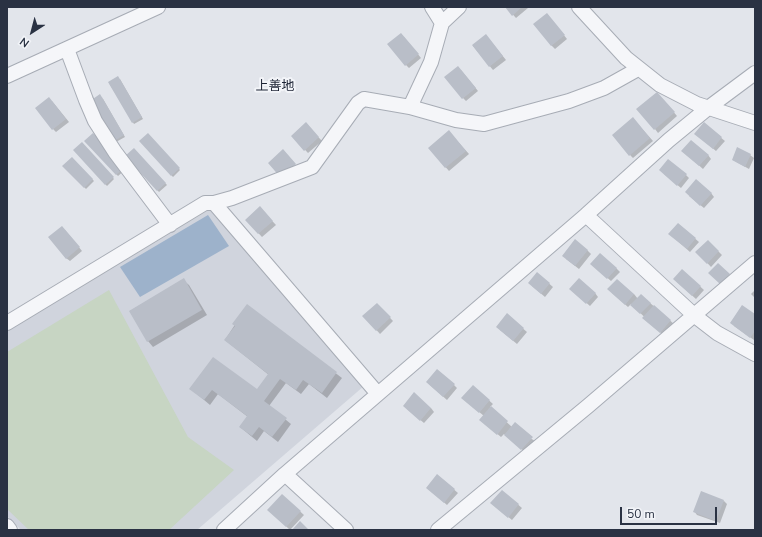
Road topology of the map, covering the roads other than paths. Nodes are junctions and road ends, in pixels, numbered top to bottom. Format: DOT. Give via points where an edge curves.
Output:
graph roads {
  1 [pos="158,7"];
  2 [pos="432,7"];
  3 [pos="459,7"];
  4 [pos="579,7"];
  5 [pos="442,24"];
  6 [pos="67,49"];
  7 [pos="638,70"];
  8 [pos="755,74"];
  9 [pos="7,76"];
  10 [pos="410,107"];
  11 [pos="708,108"];
  12 [pos="755,123"];
  13 [pos="214,204"];
  14 [pos="586,215"];
  15 [pos="170,225"];
  16 [pos="755,263"];
  17 [pos="694,316"];
  18 [pos="7,323"];
  19 [pos="755,354"];
  20 [pos="378,394"];
  21 [pos="285,474"];
  22 [pos="7,526"];
  23 [pos="10,530"];
  24 [pos="224,530"];
  25 [pos="346,530"];
  26 [pos="438,530"];
  1 -- 6 [label="street"];
  2 -- 5 [label="street"];
  3 -- 5 [label="street"];
  4 -- 7 [label="street"];
  5 -- 10 [label="street" via="431,62"];
  6 -- 9 [label="street"];
  6 -- 15 [label="street" via="96,121 115,152"];
  7 -- 10 [label="street" via="604,88 570,101 484,124 456,120"];
  7 -- 11 [label="street" via="660,85"];
  8 -- 11 [label="street"];
  10 -- 13 [label="street" via="364,98 312,167"];
  11 -- 12 [label="street"];
  11 -- 14 [label="street"];
  13 -- 15 [label="street" via="206,204"];
  13 -- 20 [label="street"];
  14 -- 17 [label="street"];
  14 -- 20 [label="street"];
  15 -- 18 [label="street"];
  16 -- 17 [label="street"];
  17 -- 19 [label="street" via="717,333"];
  17 -- 26 [label="street"];
  20 -- 21 [label="street"];
  21 -- 24 [label="street"];
  21 -- 25 [label="street"];
  22 -- 23 [label="street"];
}
